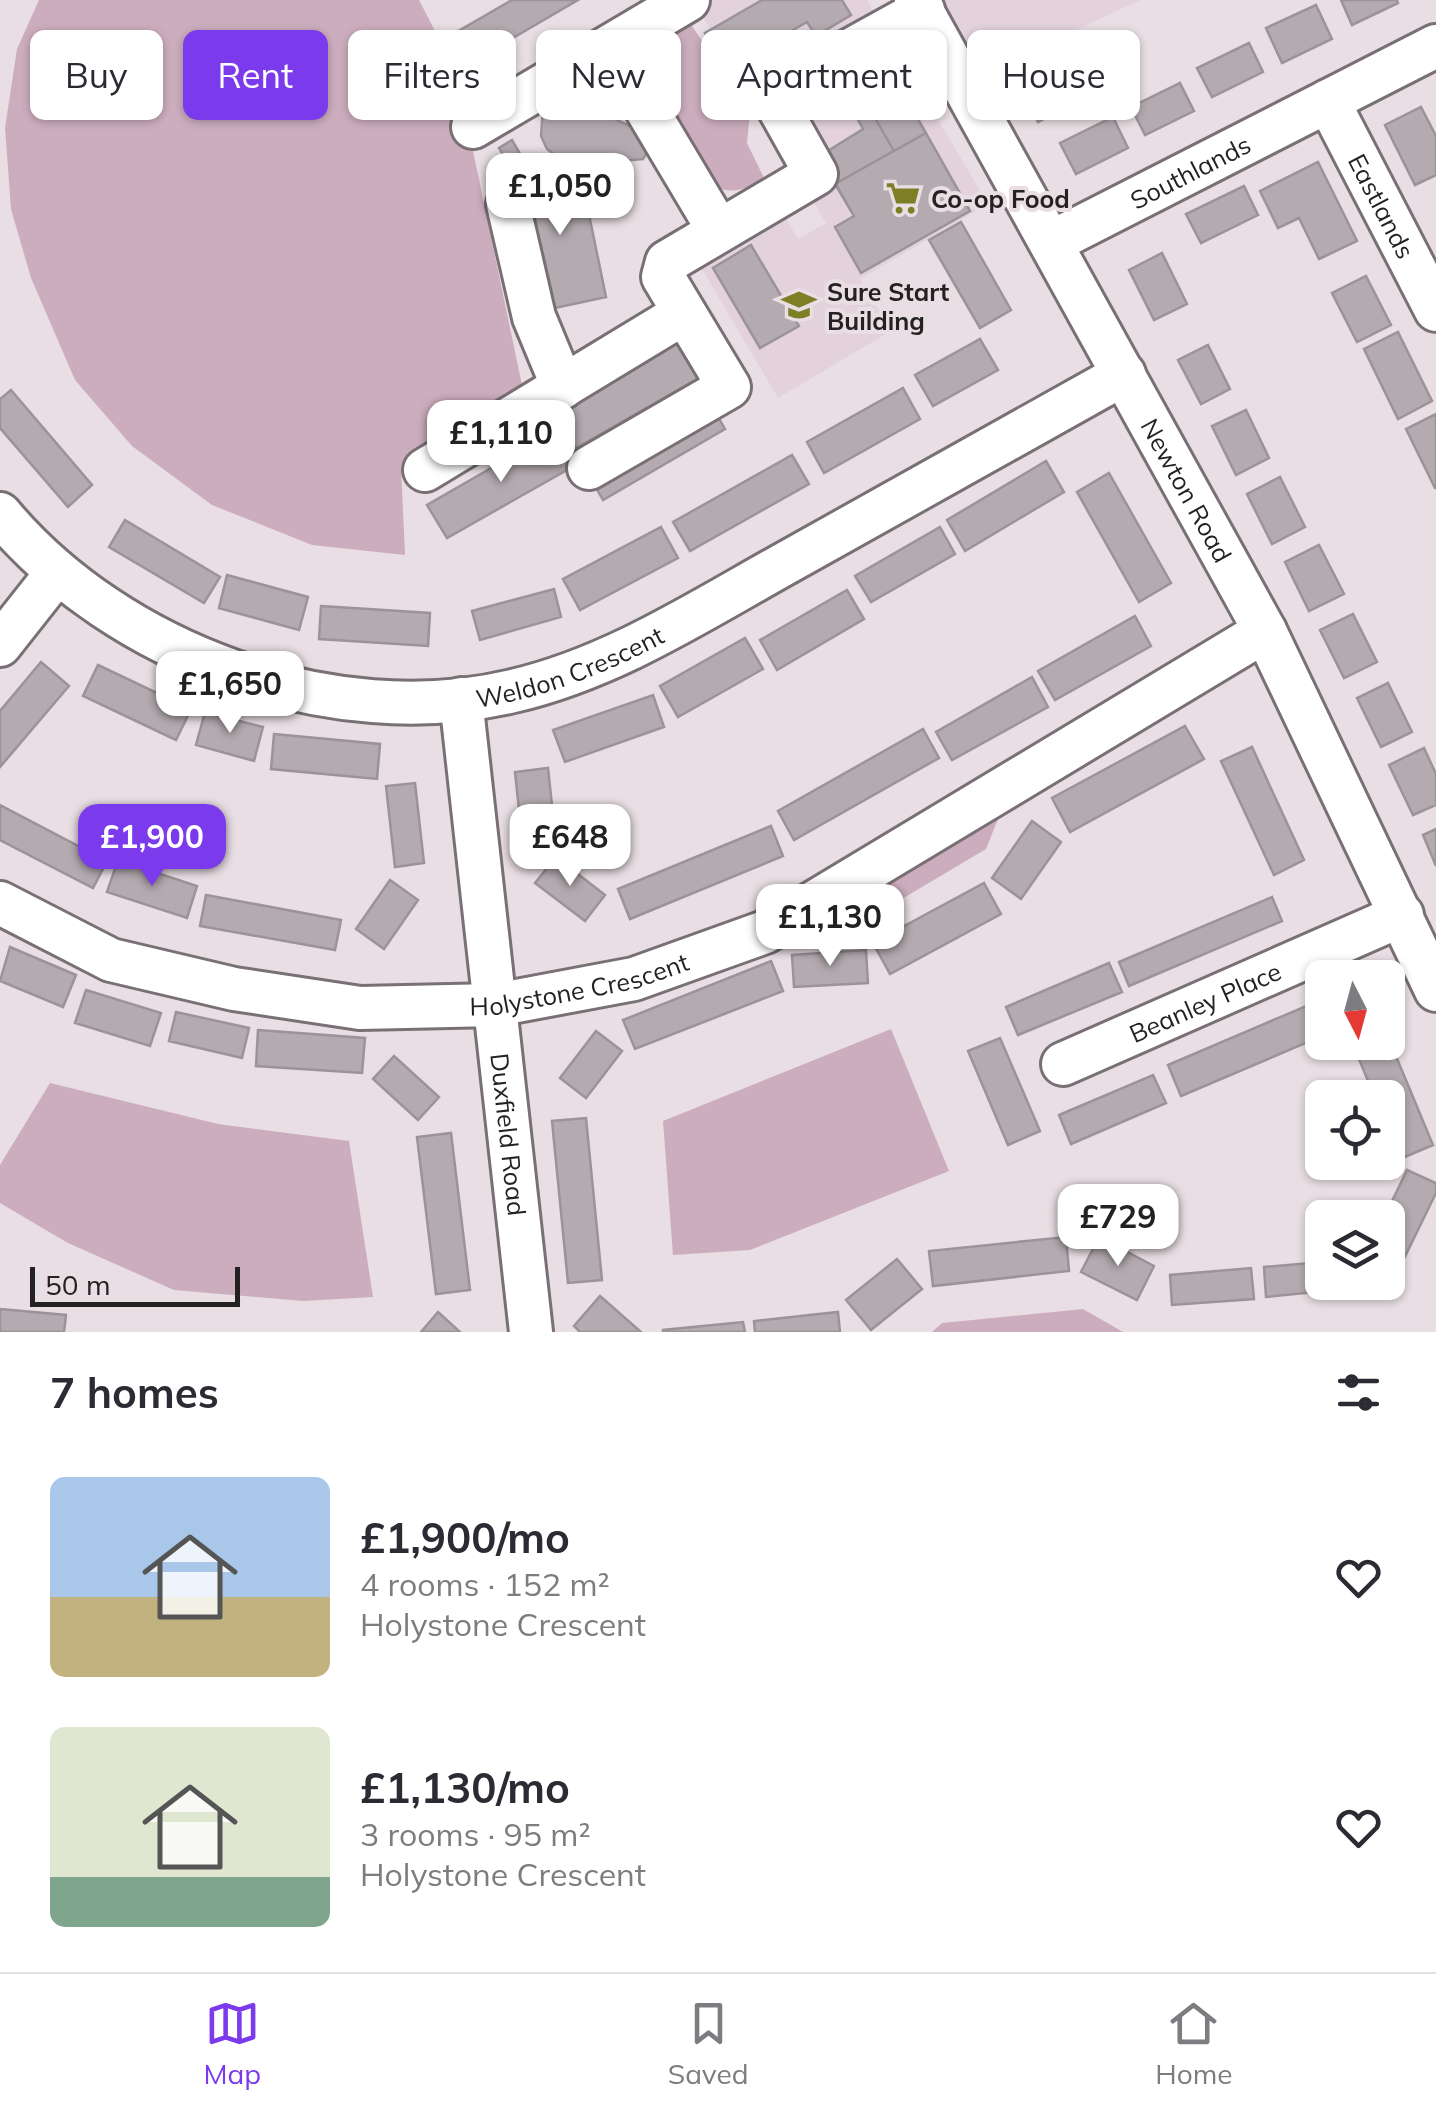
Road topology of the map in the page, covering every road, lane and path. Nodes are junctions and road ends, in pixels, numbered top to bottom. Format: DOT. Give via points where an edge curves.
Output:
graph roads {
  1 [pos="688,0"];
  2 [pos="920,5"];
  3 [pos="639,30"];
  4 [pos="1436,46"];
  5 [pos="536,90"];
  6 [pos="1328,101"];
  7 [pos="653,120"];
  8 [pos="472,127"];
  9 [pos="508,204"];
  10 [pos="719,231"];
  11 [pos="1052,242"];
  12 [pos="1436,310"];
  13 [pos="684,313"];
  14 [pos="1124,374"];
  15 [pos="550,394"];
  16 [pos="588,468"];
  17 [pos="426,470"];
  18 [pos="0,514"];
  19 [pos="56,574"];
  20 [pos="1265,631"];
  21 [pos="0,645"];
  22 [pos="462,699"];
  23 [pos="0,903"];
  24 [pos="1402,915"];
  25 [pos="1436,990"];
  26 [pos="495,1005"];
  27 [pos="1063,1064"];
  28 [pos="531,1332"];
  1 -- 3 [label="street"];
  2 -- 10 [label="street" via="771,94 816,174"];
  2 -- 11 [label="street, Newton Road"];
  4 -- 6 [label="street, Southlands"];
  5 -- 8 [label="street"];
  6 -- 11 [label="street, Southlands"];
  6 -- 12 [label="street, Eastlands"];
  7 -- 10 [label="street"];
  9 -- 15 [label="street"];
  10 -- 13 [label="street" via="668,262 663,277"];
  11 -- 14 [label="street, Newton Road"];
  13 -- 15 [label="street"];
  13 -- 16 [label="street" via="729,387"];
  14 -- 20 [label="street, Newton Road"];
  14 -- 22 [label="street, Weldon Crescent" via="621,655 510,692"];
  15 -- 17 [label="street"];
  18 -- 19 [label="street, Weldon Crescent"];
  19 -- 21 [label="street"];
  19 -- 22 [label="street, Weldon Crescent" via="106,610 212,666 347,696"];
  20 -- 24 [label="street, Newton Road"];
  20 -- 26 [label="street, Holystone Crescent" via="765,932 634,980"];
  22 -- 26 [label="street, Duxfield Road"];
  23 -- 26 [label="street, Holystone Crescent" via="111,960 234,989 360,1008"];
  24 -- 25 [label="street, Newton Road"];
  24 -- 27 [label="street, Beanley Place"];
  26 -- 28 [label="street, Duxfield Road"];
}
